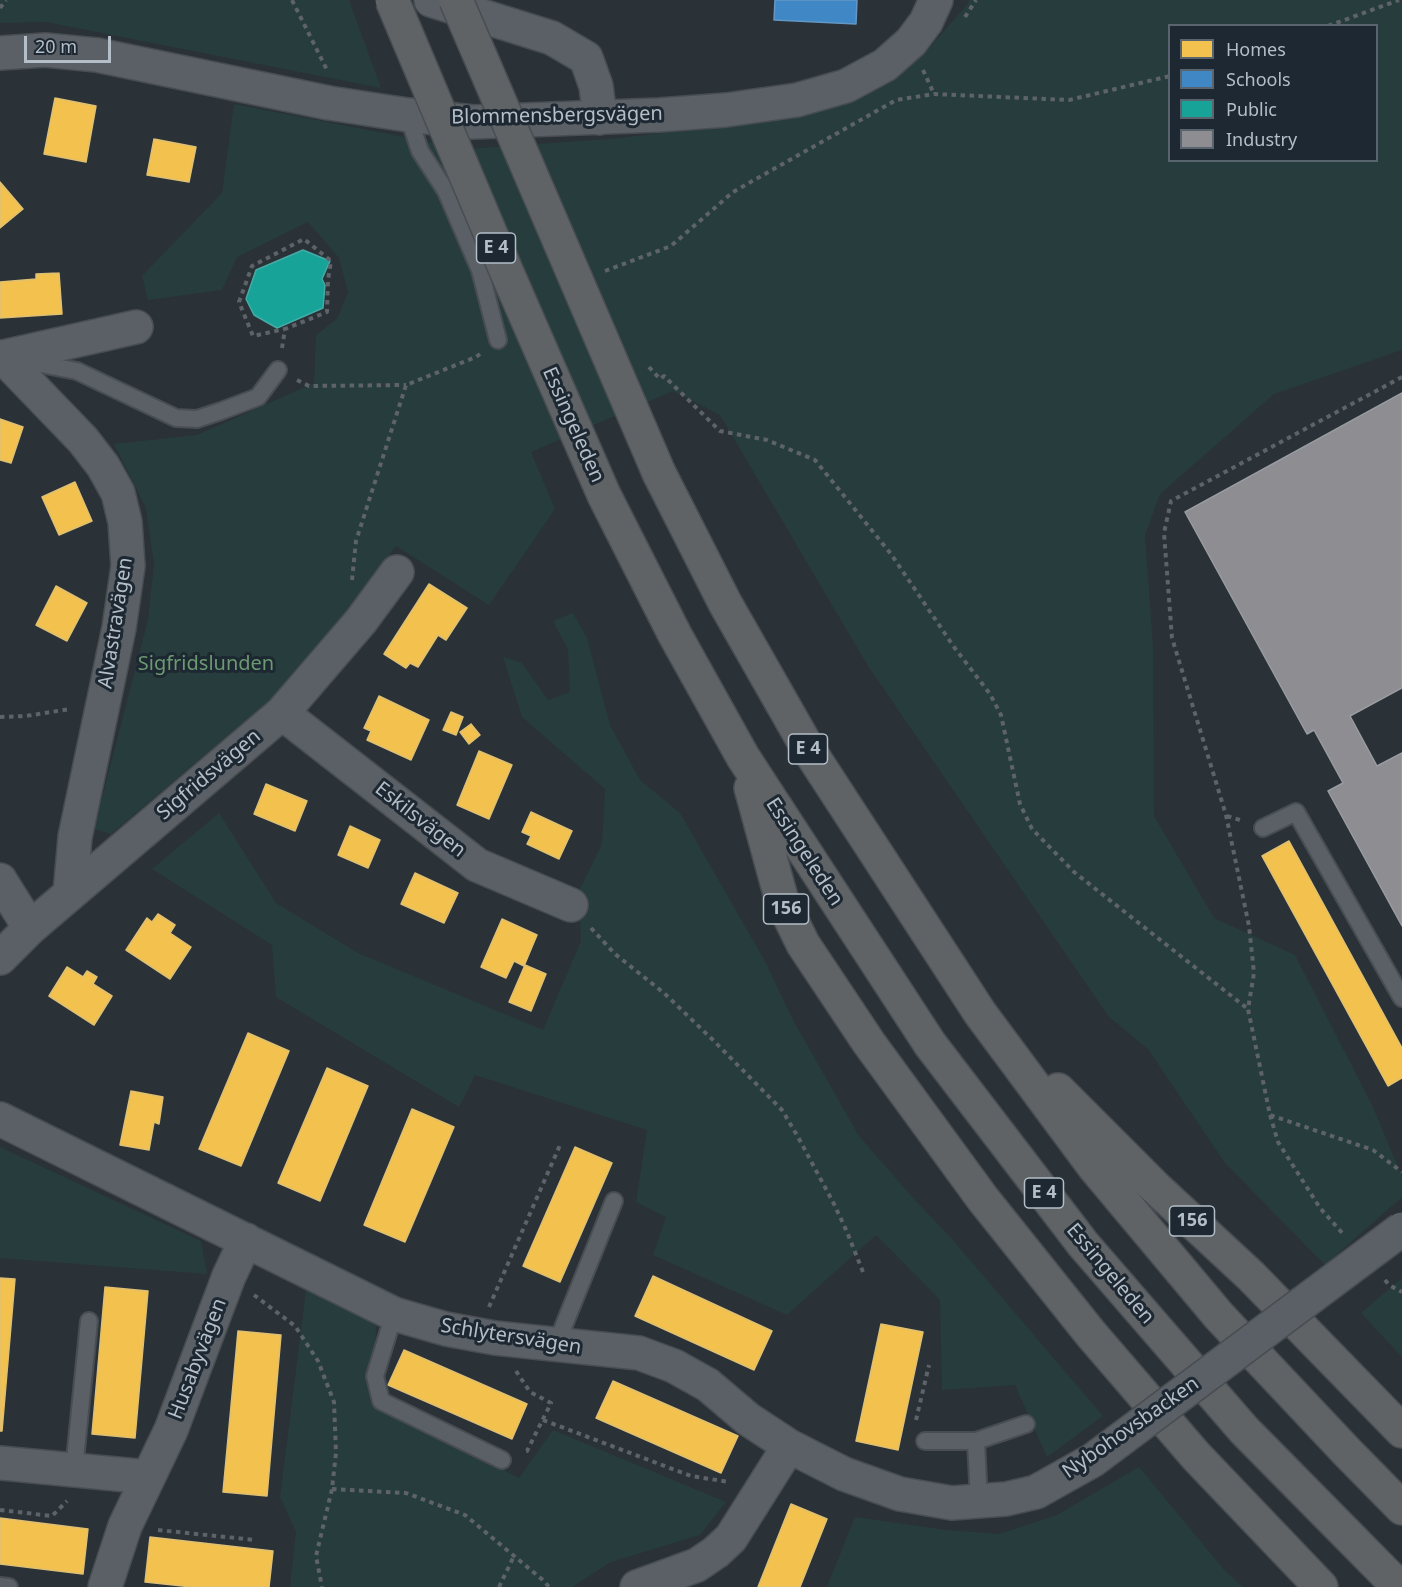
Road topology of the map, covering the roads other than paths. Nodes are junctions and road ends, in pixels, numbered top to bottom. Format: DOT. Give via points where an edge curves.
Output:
graph roads {
  1 [pos="392,0"];
  2 [pos="431,0"];
  3 [pos="456,0"];
  4 [pos="936,0"];
  5 [pos="0,52"];
  6 [pos="408,115"];
  7 [pos="600,118"];
  8 [pos="136,327"];
  9 [pos="498,340"];
  10 [pos="2,357"];
  11 [pos="278,370"];
  12 [pos="397,572"];
  13 [pos="282,713"];
  14 [pos="743,757"];
  15 [pos="1263,828"];
  16 [pos="0,880"];
  17 [pos="70,894"];
  18 [pos="571,905"];
  19 [pos="30,928"];
  20 [pos="0,958"];
  21 [pos="1402,998"];
  22 [pos="980,1013"];
  23 [pos="0,1119"];
  24 [pos="614,1201"];
  25 [pos="1402,1229"];
  26 [pos="246,1240"];
  27 [pos="394,1314"];
  28 [pos="89,1321"];
  29 [pos="556,1345"];
  30 [pos="1026,1424"];
  31 [pos="1402,1431"];
  32 [pos="926,1441"];
  33 [pos="976,1441"];
  34 [pos="789,1446"];
  35 [pos="502,1460"];
  36 [pos="0,1463"];
  37 [pos="84,1471"];
  38 [pos="148,1477"];
  39 [pos="979,1502"];
  40 [pos="1402,1508"];
  41 [pos="0,1586"];
  42 [pos="9,1587"];
  43 [pos="105,1587"];
  44 [pos="637,1587"];
  45 [pos="1321,1587"];
  46 [pos="1399,1587"];
  1 -- 14 [label="highway, Essingeleden / E 4, bridge" via="604,495"];
  2 -- 7 [label="street" via="552,38 586,58 596,86"];
  3 -- 22 [label="highway, E 4, bridge" via="659,473 725,603 807,747"];
  4 -- 7 [label="street, Blommensbergsvägen" via="911,42 885,65 846,86 797,100 726,110"];
  5 -- 6 [label="street, Blommensbergsvägen" via="45,50 97,55 329,104"];
  6 -- 7 [label="street, Blommensbergsvägen" via="473,122"];
  6 -- 9 [label="lane" via="420,151 446,191 480,270"];
  8 -- 10 [label="street"];
  10 -- 11 [label="lane" via="77,371 176,417 197,419 258,397"];
  10 -- 17 [label="street, Alvastravägen" via="83,440 103,466 118,493 125,522 128,566 119,628 75,837"];
  12 -- 13 [label="street, Sigfridsvägen" via="361,621"];
  13 -- 17 [label="street, Sigfridsvägen"];
  13 -- 18 [label="street, Eskilsvägen" via="477,865"];
  14 -- 45 [label="highway, 156" via="782,901 803,944 869,1043 983,1199 1091,1334 1196,1456"];
  14 -- 46 [label="highway, Essingeleden / E 4" via="930,1044 1083,1245 1244,1430"];
  15 -- 21 [label="lane" via="1296,812"];
  16 -- 19 [label="street"];
  17 -- 19 [label="street, Sigfridsvägen"];
  19 -- 20 [label="street, Sigfridsvägen"];
  22 -- 31 [label="highway, 156" via="1251,1276"];
  22 -- 40 [label="highway, E 4" via="1095,1168 1219,1316"];
  23 -- 26 [label="street, Schlytersvägen"];
  24 -- 29 [label="lane"];
  25 -- 39 [label="street, Nybohovsbacken, bridge" via="1093,1460 1036,1492"];
  26 -- 27 [label="street, Schlytersvägen"];
  26 -- 38 [label="street, Husabyvägen" via="171,1430"];
  27 -- 29 [label="street, Schlytersvägen" via="477,1335"];
  27 -- 35 [label="lane" via="375,1376 381,1401"];
  28 -- 37 [label="lane"];
  29 -- 34 [label="street, Schlytersvägen" via="639,1353 674,1366 708,1385 748,1419"];
  30 -- 33 [label="lane"];
  32 -- 33 [label="lane"];
  33 -- 39 [label="lane"];
  34 -- 39 [label="street, Nybohovsbacken" via="844,1474 900,1494 952,1503"];
  34 -- 44 [label="street" via="731,1538 716,1552 697,1565"];
  36 -- 37 [label="street"];
  37 -- 38 [label="street"];
  38 -- 43 [label="street, Husabyvägen" via="125,1526"];
  41 -- 42 [label="lane"];
}
